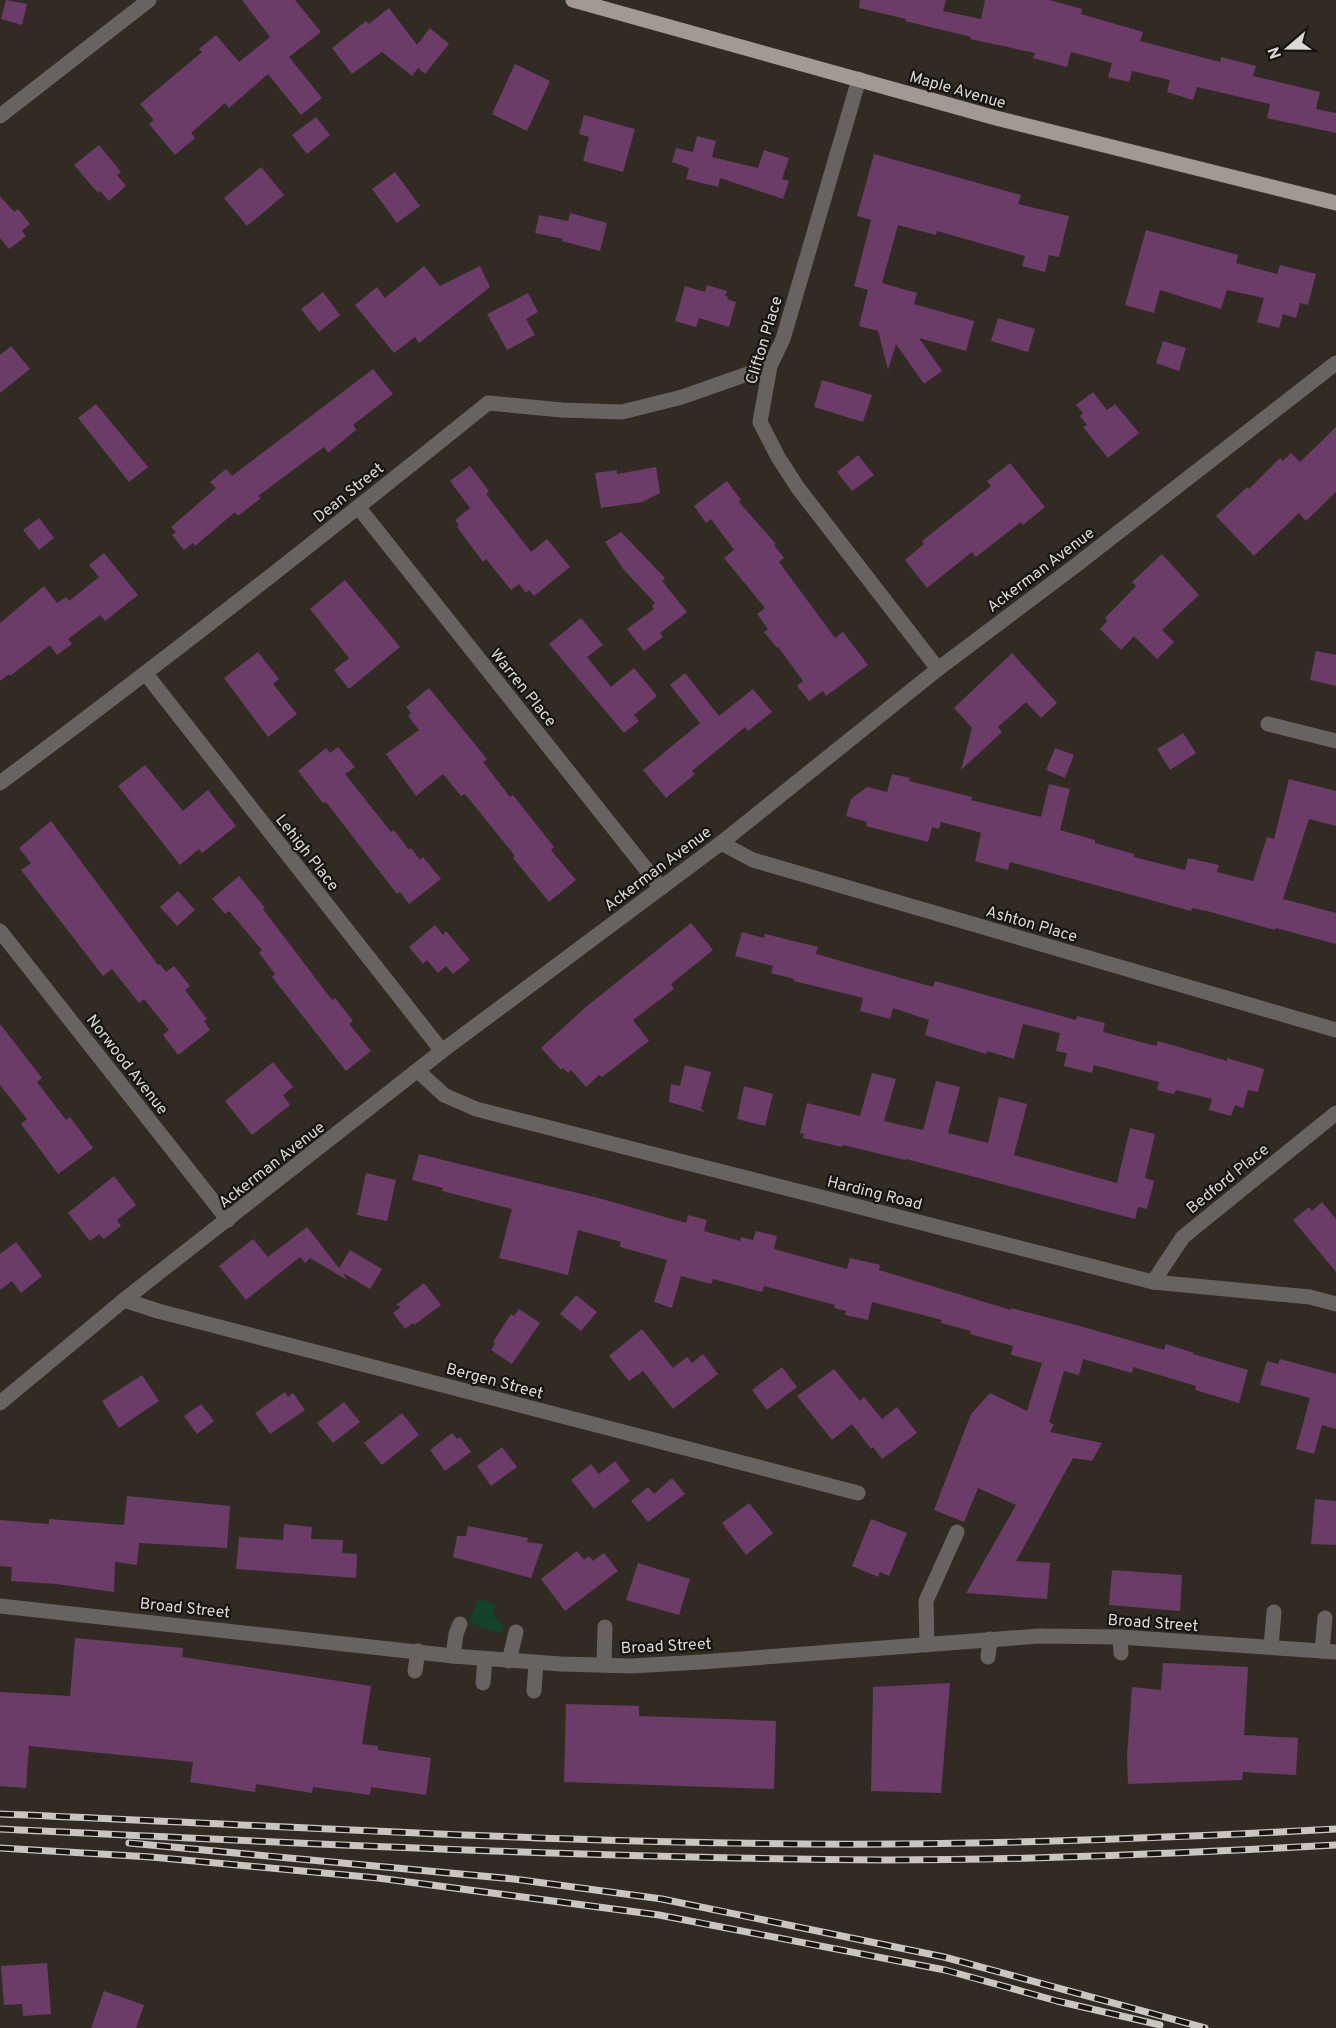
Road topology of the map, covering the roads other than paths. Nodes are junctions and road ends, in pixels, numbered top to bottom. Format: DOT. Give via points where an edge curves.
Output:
graph roads {
  1 [pos="149,0"];
  2 [pos="573,0"];
  3 [pos="859,80"];
  4 [pos="0,116"];
  5 [pos="1336,204"];
  6 [pos="1336,363"];
  7 [pos="770,366"];
  8 [pos="359,508"];
  9 [pos="938,669"];
  10 [pos="146,674"];
  11 [pos="1268,724"];
  12 [pos="1336,741"];
  13 [pos="0,783"];
  14 [pos="721,843"];
  15 [pos="661,888"];
  16 [pos="0,931"];
  17 [pos="1336,1030"];
  18 [pos="442,1051"];
  19 [pos="418,1071"];
  20 [pos="1336,1113"];
  21 [pos="228,1220"];
  22 [pos="1153,1282"];
  23 [pos="124,1300"];
  24 [pos="1336,1304"];
  25 [pos="0,1403"];
  26 [pos="858,1493"];
  27 [pos="957,1532"];
  28 [pos="0,1606"];
  29 [pos="1275,1611"];
  30 [pos="1325,1618"];
  31 [pos="460,1624"];
  32 [pos="605,1628"];
  33 [pos="516,1632"];
  34 [pos="1120,1636"];
  35 [pos="990,1639"];
  36 [pos="927,1645"];
  37 [pos="1271,1647"];
  38 [pos="418,1651"];
  39 [pos="1329,1652"];
  40 [pos="1121,1653"];
  41 [pos="453,1656"];
  42 [pos="988,1657"];
  43 [pos="485,1659"];
  44 [pos="509,1661"];
  45 [pos="536,1664"];
  46 [pos="604,1665"];
  47 [pos="415,1671"];
  48 [pos="483,1683"];
  49 [pos="534,1691"];
  1 -- 4 [label="street"];
  2 -- 3 [label="main road, Maple Avenue"];
  3 -- 5 [label="main road, Maple Avenue"];
  3 -- 7 [label="street, Clifton Place" via="783,339"];
  6 -- 9 [label="street, Ackerman Avenue"];
  7 -- 8 [label="street, Dean Street" via="682,397 622,412 488,403"];
  7 -- 9 [label="street, Clifton Place" via="759,422 778,457"];
  8 -- 10 [label="street, Dean Street"];
  8 -- 15 [label="street, Warren Place"];
  9 -- 14 [label="street, Ackerman Avenue"];
  10 -- 13 [label="street, Dean Street"];
  10 -- 18 [label="street, Lehigh Place"];
  11 -- 12 [label="street"];
  14 -- 15 [label="street, Ackerman Avenue"];
  14 -- 17 [label="street, Ashton Place" via="753,860"];
  15 -- 18 [label="street, Ackerman Avenue"];
  16 -- 21 [label="street, Norwood Avenue"];
  18 -- 19 [label="street, Ackerman Avenue"];
  19 -- 21 [label="street, Ackerman Avenue"];
  19 -- 22 [label="street, Harding Road" via="444,1095 476,1108"];
  20 -- 22 [label="street, Bedford Place" via="1183,1237"];
  21 -- 23 [label="street, Ackerman Avenue"];
  22 -- 24 [label="street, Harding Road" via="1310,1297"];
  23 -- 25 [label="street, Ackerman Avenue"];
  23 -- 26 [label="street, Bergen Street"];
  27 -- 36 [label="street" via="926,1601"];
  28 -- 38 [label="street, Broad Street"];
  29 -- 37 [label="street"];
  30 -- 39 [label="street"];
  31 -- 41 [label="street"];
  32 -- 46 [label="street"];
  33 -- 44 [label="street"];
  34 -- 35 [label="street, Broad Street"];
  34 -- 37 [label="street, Broad Street"];
  34 -- 40 [label="street"];
  35 -- 36 [label="street, Broad Street"];
  35 -- 42 [label="street"];
  36 -- 46 [label="street, Broad Street" via="701,1662"];
  37 -- 39 [label="street, Broad Street"];
  38 -- 41 [label="street, Broad Street"];
  38 -- 47 [label="street"];
  41 -- 43 [label="street, Broad Street"];
  43 -- 44 [label="street, Broad Street"];
  43 -- 48 [label="street"];
  44 -- 45 [label="street, Broad Street"];
  45 -- 46 [label="street, Broad Street"];
  45 -- 49 [label="street"];
}
